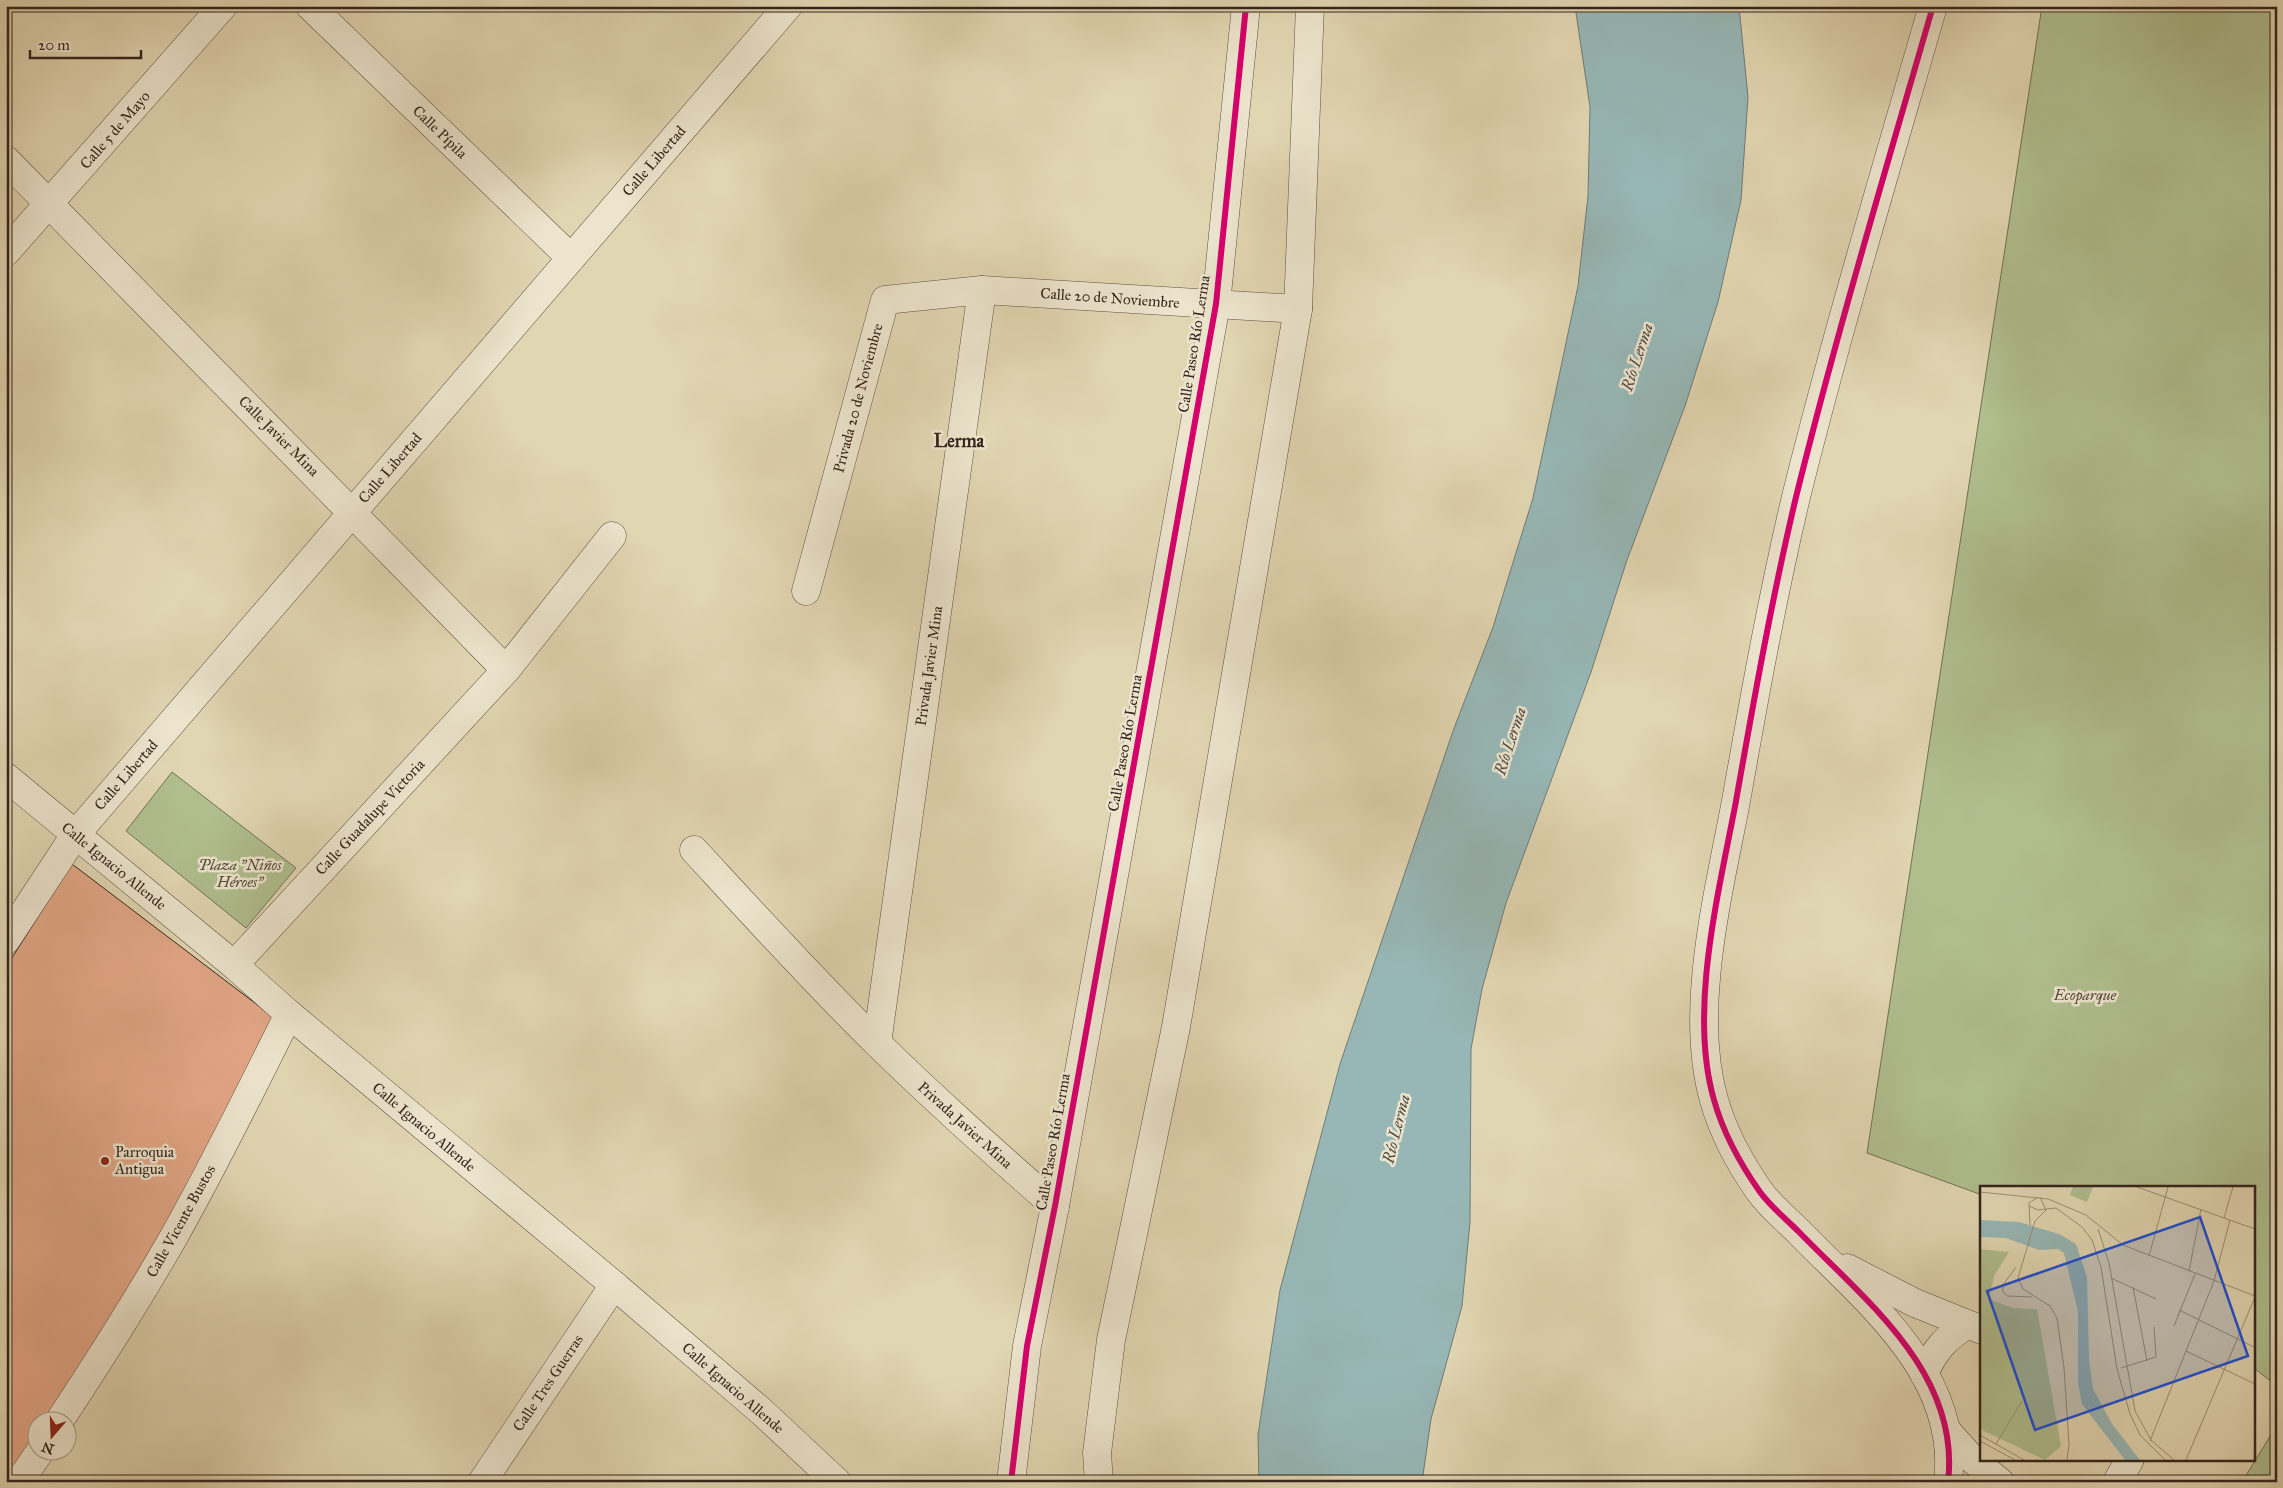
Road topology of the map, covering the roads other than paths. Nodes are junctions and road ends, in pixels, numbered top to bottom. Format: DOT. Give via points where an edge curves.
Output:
graph roads {
  1 [pos="223,6"];
  2 [pos="310,6"];
  3 [pos="788,6"];
  4 [pos="1246,6"];
  5 [pos="1310,6"];
  6 [pos="1933,6"];
  7 [pos="6,160"];
  8 [pos="50,204"];
  9 [pos="6,252"];
  10 [pos="571,258"];
  11 [pos="982,290"];
  12 [pos="1216,304"];
  13 [pos="1298,309"];
  14 [pos="353,512"];
  15 [pos="612,536"];
  16 [pos="806,591"];
  17 [pos="506,670"];
  18 [pos="6,777"];
  19 [pos="75,834"];
  20 [pos="694,850"];
  21 [pos="6,940"];
  22 [pos="234,965"];
  23 [pos="289,1014"];
  24 [pos="877,1043"];
  25 [pos="1055,1206"];
  26 [pos="1817,1252"];
  27 [pos="614,1285"];
  28 [pos="1975,1327"];
  29 [pos="1924,1374"];
  30 [pos="66,1410"];
  31 [pos="1947,1431"];
  32 [pos="34,1460"];
  33 [pos="2129,1460"];
  34 [pos="19,1482"];
  35 [pos="482,1482"];
  36 [pos="837,1482"];
  37 [pos="1011,1482"];
  38 [pos="1099,1482"];
  39 [pos="1948,1482"];
  40 [pos="2000,1482"];
  41 [pos="2117,1482"];
  1 -- 8 [label="street, Calle 5 de Mayo"];
  2 -- 10 [label="street, Calle Pípila"];
  3 -- 10 [label="street, Calle Libertad"];
  4 -- 12 [label="street, Calle Paseo Río Lerma"];
  5 -- 13 [label="street"];
  6 -- 26 [label="street" via="1856,275 1797,496 1769,617 1712,931 1705,999 1706,1064 1725,1132 1761,1194"];
  7 -- 8 [label="street, Calle Javier Mina"];
  8 -- 9 [label="street, Calle 5 de Mayo"];
  8 -- 14 [label="street, Calle Javier Mina"];
  10 -- 14 [label="street, Calle Libertad"];
  11 -- 12 [label="street, Calle 20 de Noviembre"];
  11 -- 16 [label="street, Privada 20 de Noviembre" via="885,300"];
  11 -- 24 [label="street, Privada Javier Mina"];
  12 -- 13 [label="street, Calle 20 de Noviembre"];
  12 -- 25 [label="street, Calle Paseo Río Lerma"];
  13 -- 38 [label="street" via="1176,1028 1111,1340 1097,1453"];
  14 -- 17 [label="street, Calle Javier Mina"];
  14 -- 19 [label="street, Calle Libertad"];
  15 -- 17 [label="street, Calle Guadalupe Victoria"];
  17 -- 22 [label="street, Calle Guadalupe Victoria"];
  18 -- 19 [label="street, Calle Ignacio Allende"];
  19 -- 21 [label="street, Calle Libertad"];
  19 -- 22 [label="street, Calle Ignacio Allende"];
  20 -- 24 [label="street, Privada Javier Mina"];
  22 -- 23 [label="street, Calle Ignacio Allende"];
  23 -- 27 [label="street, Calle Ignacio Allende"];
  23 -- 30 [label="street, Calle Vicente Bustos" via="172,1240"];
  24 -- 25 [label="street, Privada Javier Mina"];
  25 -- 37 [label="street, Calle Paseo Río Lerma" via="1027,1346"];
  26 -- 28 [label="street" via="1866,1279"];
  26 -- 29 [label="street" via="1881,1315 1911,1350"];
  27 -- 35 [label="street, Calle Tres Guerras"];
  27 -- 36 [label="street, Calle Ignacio Allende" via="761,1411"];
  28 -- 29 [label="street" via="1953,1333 1940,1345"];
  29 -- 31 [label="street"];
  31 -- 39 [label="street"];
  31 -- 40 [label="street" via="1972,1459"];
  32 -- 34 [label="street"];
  33 -- 41 [label="street"];
}
